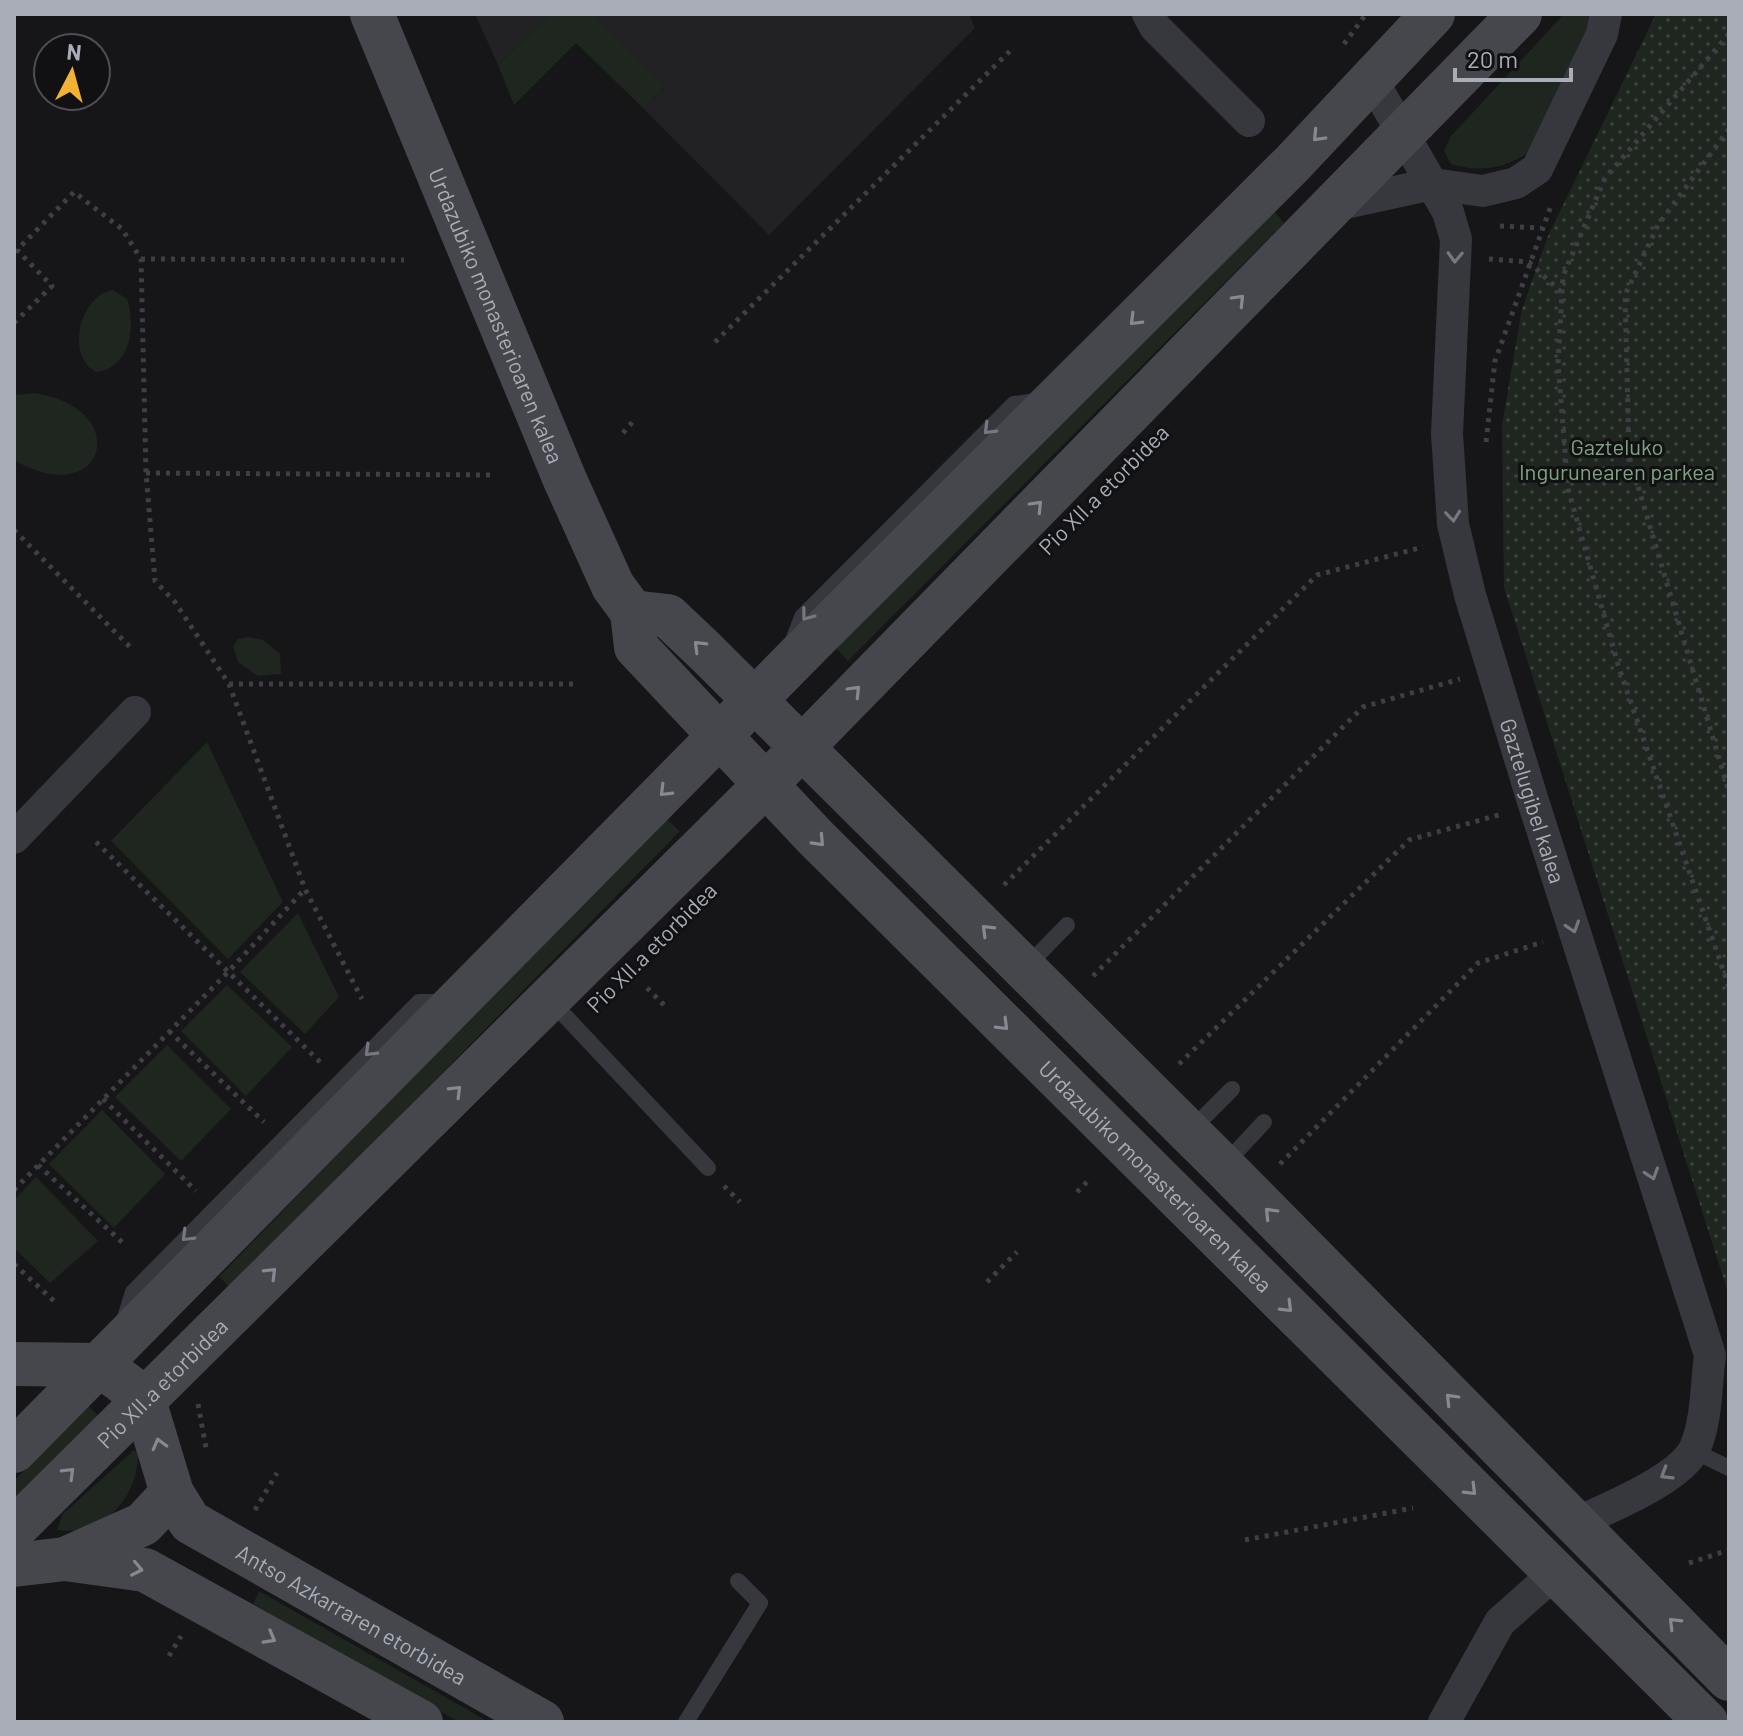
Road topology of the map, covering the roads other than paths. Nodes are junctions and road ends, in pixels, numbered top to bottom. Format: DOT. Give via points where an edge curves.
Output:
graph roads {
  1 [pos="372,14"];
  2 [pos="1148,14"];
  3 [pos="1393,14"];
  4 [pos="1433,14"];
  5 [pos="1520,14"];
  6 [pos="1606,14"];
  7 [pos="1372,80"];
  8 [pos="1249,121"];
  9 [pos="1400,134"];
  10 [pos="1432,184"];
  11 [pos="1331,206"];
  12 [pos="632,612"];
  13 [pos="766,689"];
  14 [pos="135,712"];
  15 [pos="720,736"];
  16 [pos="801,748"];
  17 [pos="767,783"];
  18 [pos="730,820"];
  19 [pos="14,838"];
  20 [pos="700,875"];
  21 [pos="1067,925"];
  22 [pos="1025,968"];
  23 [pos="566,997"];
  24 [pos="1232,1089"];
  25 [pos="1264,1122"];
  26 [pos="1189,1132"];
  27 [pos="1223,1166"];
  28 [pos="708,1168"];
  29 [pos="108,1356"];
  30 [pos="14,1364"];
  31 [pos="143,1397"];
  32 [pos="14,1451"];
  33 [pos="1694,1451"];
  34 [pos="1729,1468"];
  35 [pos="172,1493"];
  36 [pos="1574,1524"];
  37 [pos="14,1529"];
  38 [pos="65,1559"];
  39 [pos="14,1565"];
  40 [pos="1554,1574"];
  41 [pos="738,1581"];
  42 [pos="1637,1653"];
  43 [pos="1729,1679"];
  44 [pos="421,1722"];
  45 [pos="542,1722"];
  46 [pos="686,1722"];
  47 [pos="1444,1722"];
  48 [pos="1686,1722"];
  49 [pos="1706,1722"];
  1 -- 12 [label="main road, Urdazubiko monasterioaren kalea" via="565,480 613,586"];
  2 -- 8 [label="street"];
  3 -- 7 [label="main road"];
  4 -- 7 [label="main road"];
  5 -- 9 [label="main road, Pio XII.a etorbidea"];
  6 -- 10 [label="street" via="1602,34 1537,169 1516,183 1483,191"];
  7 -- 9 [label="street, Gaztelugibel kalea"];
  7 -- 13 [label="main road, one-way"];
  9 -- 10 [label="street, Gaztelugibel kalea"];
  9 -- 11 [label="main road, Pio XII.a etorbidea"];
  10 -- 11 [label="street"];
  10 -- 33 [label="street, Gaztelugibel kalea, one-way" via="1456,239 1447,434 1453,524 1528,783 1710,1355"];
  16 -- 11 [label="main road, Pio XII.a etorbidea, one-way"];
  13 -- 12 [label="main road, one-way" via="668,616"];
  12 -- 15 [label="main road, Urdazubiko monasterioaren kalea" via="636,647"];
  13 -- 15 [label="main road"];
  13 -- 16 [label="main road"];
  14 -- 19 [label="street"];
  15 -- 17 [label="main road, Urdazubiko monasterioaren kalea"];
  15 -- 29 [label="main road, one-way"];
  16 -- 17 [label="main road, Pio XII.a etorbidea"];
  22 -- 16 [label="main road, one-way"];
  17 -- 18 [label="main road, Pio XII.a etorbidea"];
  17 -- 40 [label="main road, Urdazubiko monasterioaren kalea, one-way" via="816,838"];
  18 -- 20 [label="lane, Pio XII.a etorbidea"];
  18 -- 23 [label="main road, Pio XII.a etorbidea"];
  21 -- 22 [label="lane"];
  22 -- 26 [label="main road"];
  23 -- 28 [label="lane"];
  31 -- 23 [label="main road, Pio XII.a etorbidea, one-way"];
  24 -- 26 [label="lane"];
  25 -- 27 [label="lane"];
  26 -- 27 [label="main road"];
  36 -- 27 [label="main road, one-way"];
  29 -- 30 [label="main road"];
  29 -- 31 [label="main road"];
  29 -- 32 [label="main road"];
  35 -- 31 [label="main road, Antso Azkarraren etorbidea, one-way"];
  37 -- 31 [label="main road, Pio XII.a etorbidea, one-way"];
  33 -- 34 [label="lane"];
  33 -- 36 [label="street, one-way" via="1666,1475"];
  35 -- 38 [label="main road" via="143,1524"];
  35 -- 45 [label="main road, Antso Azkarraren etorbidea" via="190,1522"];
  43 -- 36 [label="main road, one-way"];
  38 -- 39 [label="main road"];
  38 -- 44 [label="main road, one-way" via="145,1570"];
  40 -- 42 [label="main road, Urdazubiko monasterioaren kalea"];
  40 -- 47 [label="street" via="1500,1622"];
  41 -- 46 [label="lane" via="760,1603"];
  42 -- 48 [label="main road" via="1638,1675"];
  42 -- 49 [label="main road, Urdazubiko monasterioaren kalea"];
}
